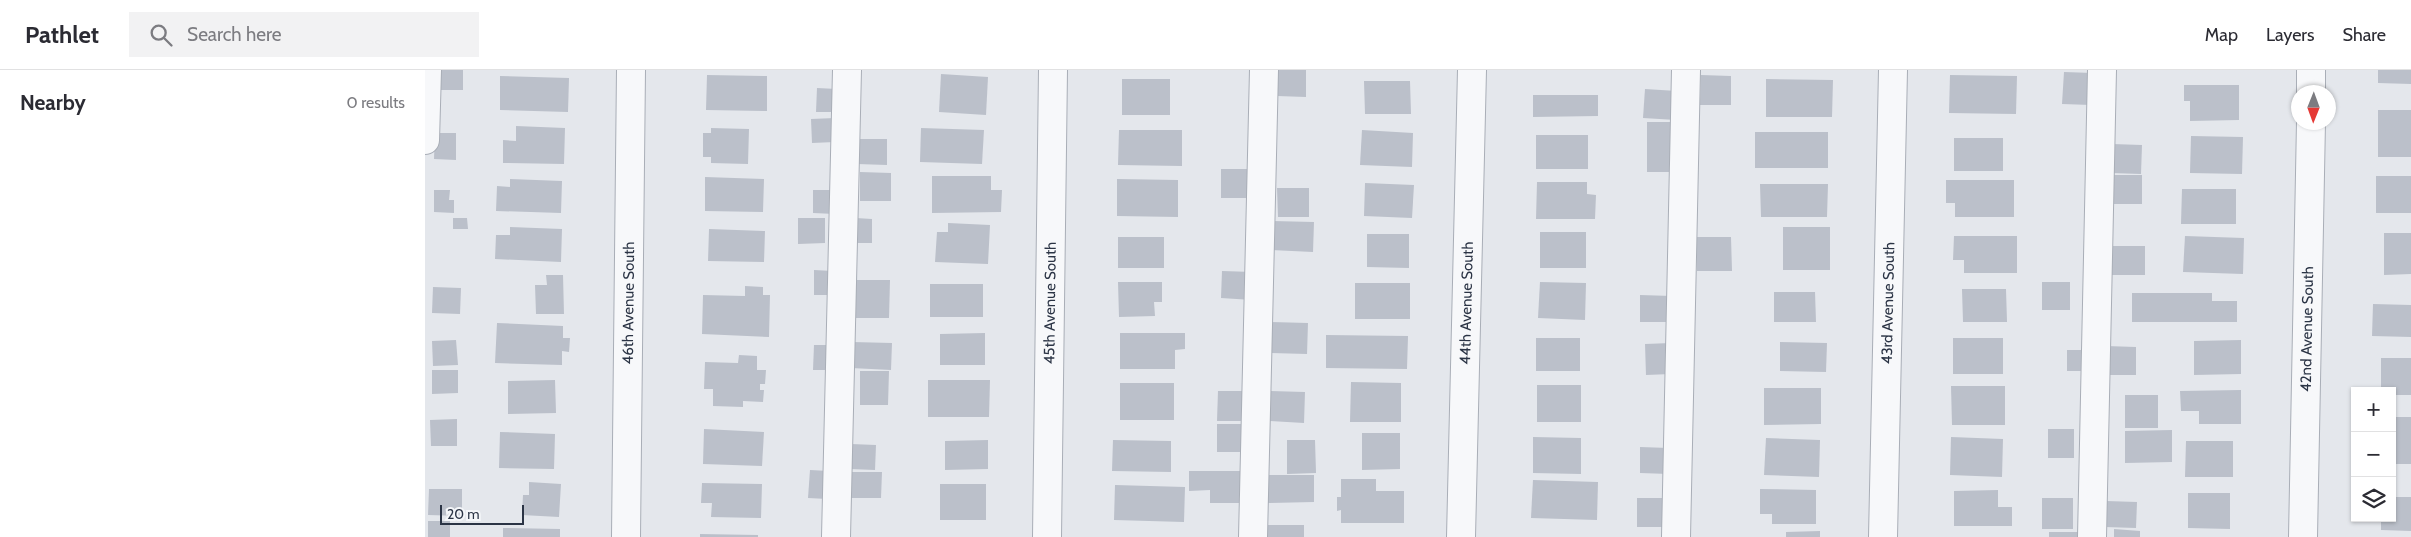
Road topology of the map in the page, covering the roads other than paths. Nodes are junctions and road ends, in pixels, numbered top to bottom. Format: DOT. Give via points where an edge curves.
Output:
graph roads {
  1 [pos="427,70"];
  2 [pos="631,70"];
  3 [pos="847,70"];
  4 [pos="1053,70"];
  5 [pos="1264,70"];
  6 [pos="1471,70"];
  7 [pos="1686,70"];
  8 [pos="1893,70"];
  9 [pos="2102,70"];
  10 [pos="2311,70"];
  11 [pos="2311,85"];
  12 [pos="2311,130"];
  13 [pos="425,140"];
  14 [pos="625,537"];
  15 [pos="837,537"];
  16 [pos="1047,537"];
  17 [pos="1253,537"];
  18 [pos="1461,537"];
  19 [pos="1677,537"];
  20 [pos="1883,537"];
  21 [pos="2092,537"];
  22 [pos="2303,537"];
  1 -- 13 [label="street"];
  2 -- 14 [label="street, 46th Avenue South"];
  3 -- 15 [label="street"];
  4 -- 16 [label="street, 45th Avenue South"];
  5 -- 17 [label="street"];
  6 -- 18 [label="street, 44th Avenue South"];
  7 -- 19 [label="street"];
  8 -- 20 [label="street, 43rd Avenue South"];
  9 -- 21 [label="street"];
  10 -- 11 [label="street"];
  12 -- 22 [label="street, 42nd Avenue South"];
}
